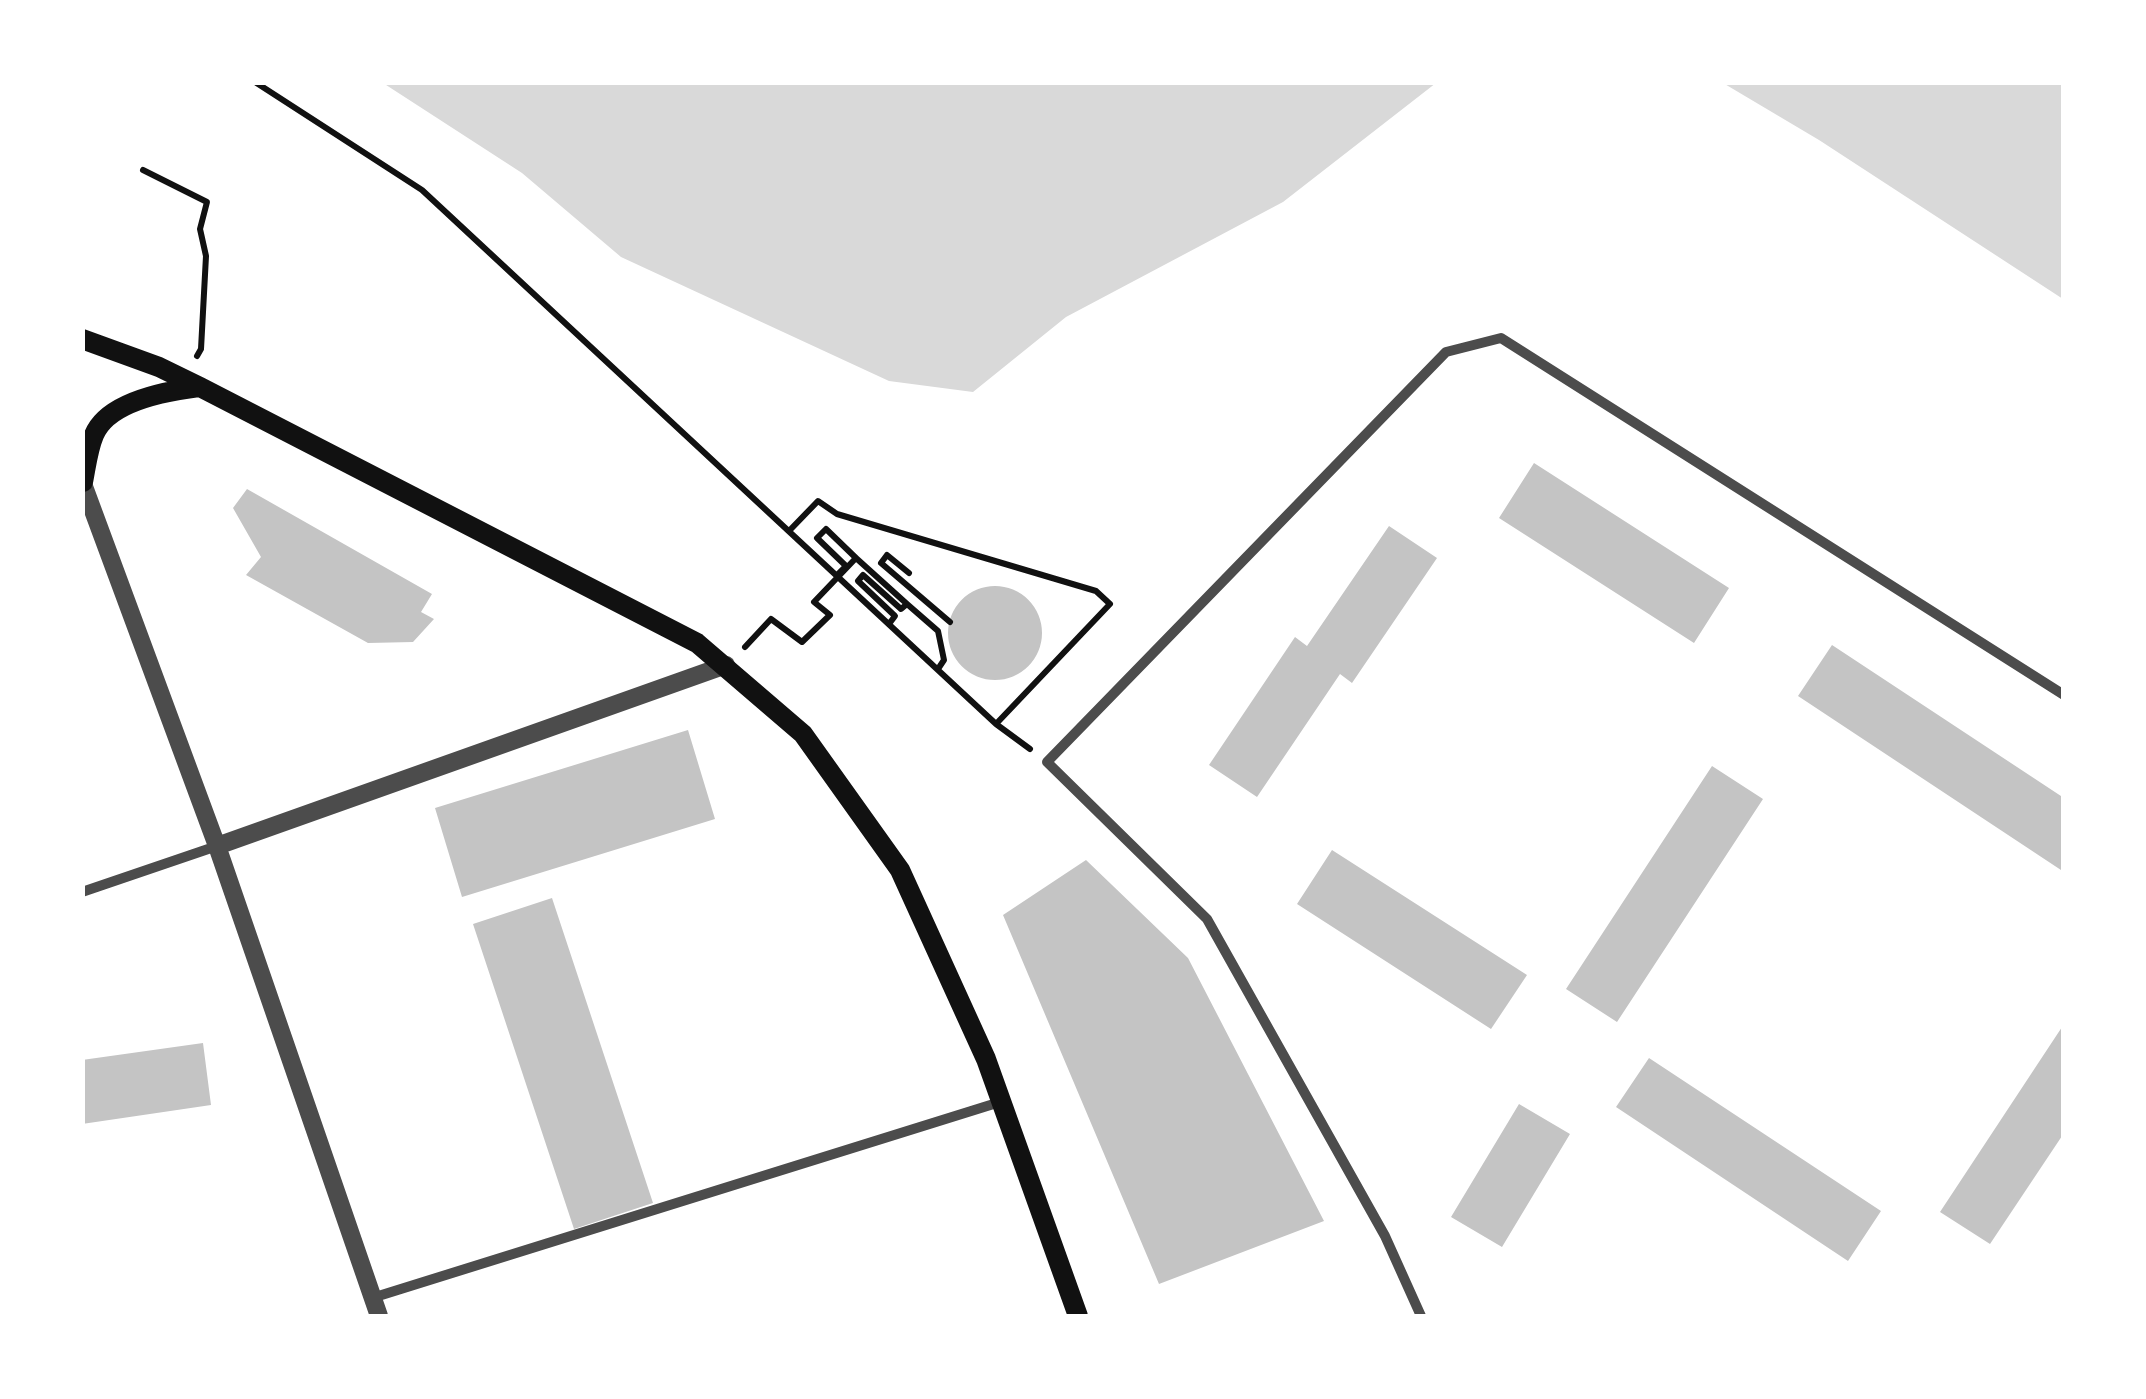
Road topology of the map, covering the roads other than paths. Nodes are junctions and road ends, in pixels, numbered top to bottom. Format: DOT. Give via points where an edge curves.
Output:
graph roads {
  1 [pos="82,340"];
  2 [pos="192,382"];
  3 [pos="82,482"];
  4 [pos="726,665"];
  5 [pos="2064,695"];
  6 [pos="217,846"];
  7 [pos="82,892"];
  8 [pos="1000,1102"];
  9 [pos="372,1298"];
  10 [pos="379,1316"];
  11 [pos="1078,1316"];
  12 [pos="1422,1316"];
  1 -- 2 [label="main road"];
  2 -- 3 [label="main road" via="124,406 95,431"];
  2 -- 4 [label="main road" via="681,634"];
  3 -- 6 [label="street"];
  4 -- 6 [label="street"];
  4 -- 8 [label="main road" via="803,734 900,870"];
  5 -- 12 [label="street" via="1501,338 1446,352 1047,762 1207,919 1385,1236"];
  6 -- 7 [label="street"];
  6 -- 9 [label="street"];
  8 -- 9 [label="street"];
  8 -- 11 [label="main road"];
  9 -- 10 [label="street"];
}
